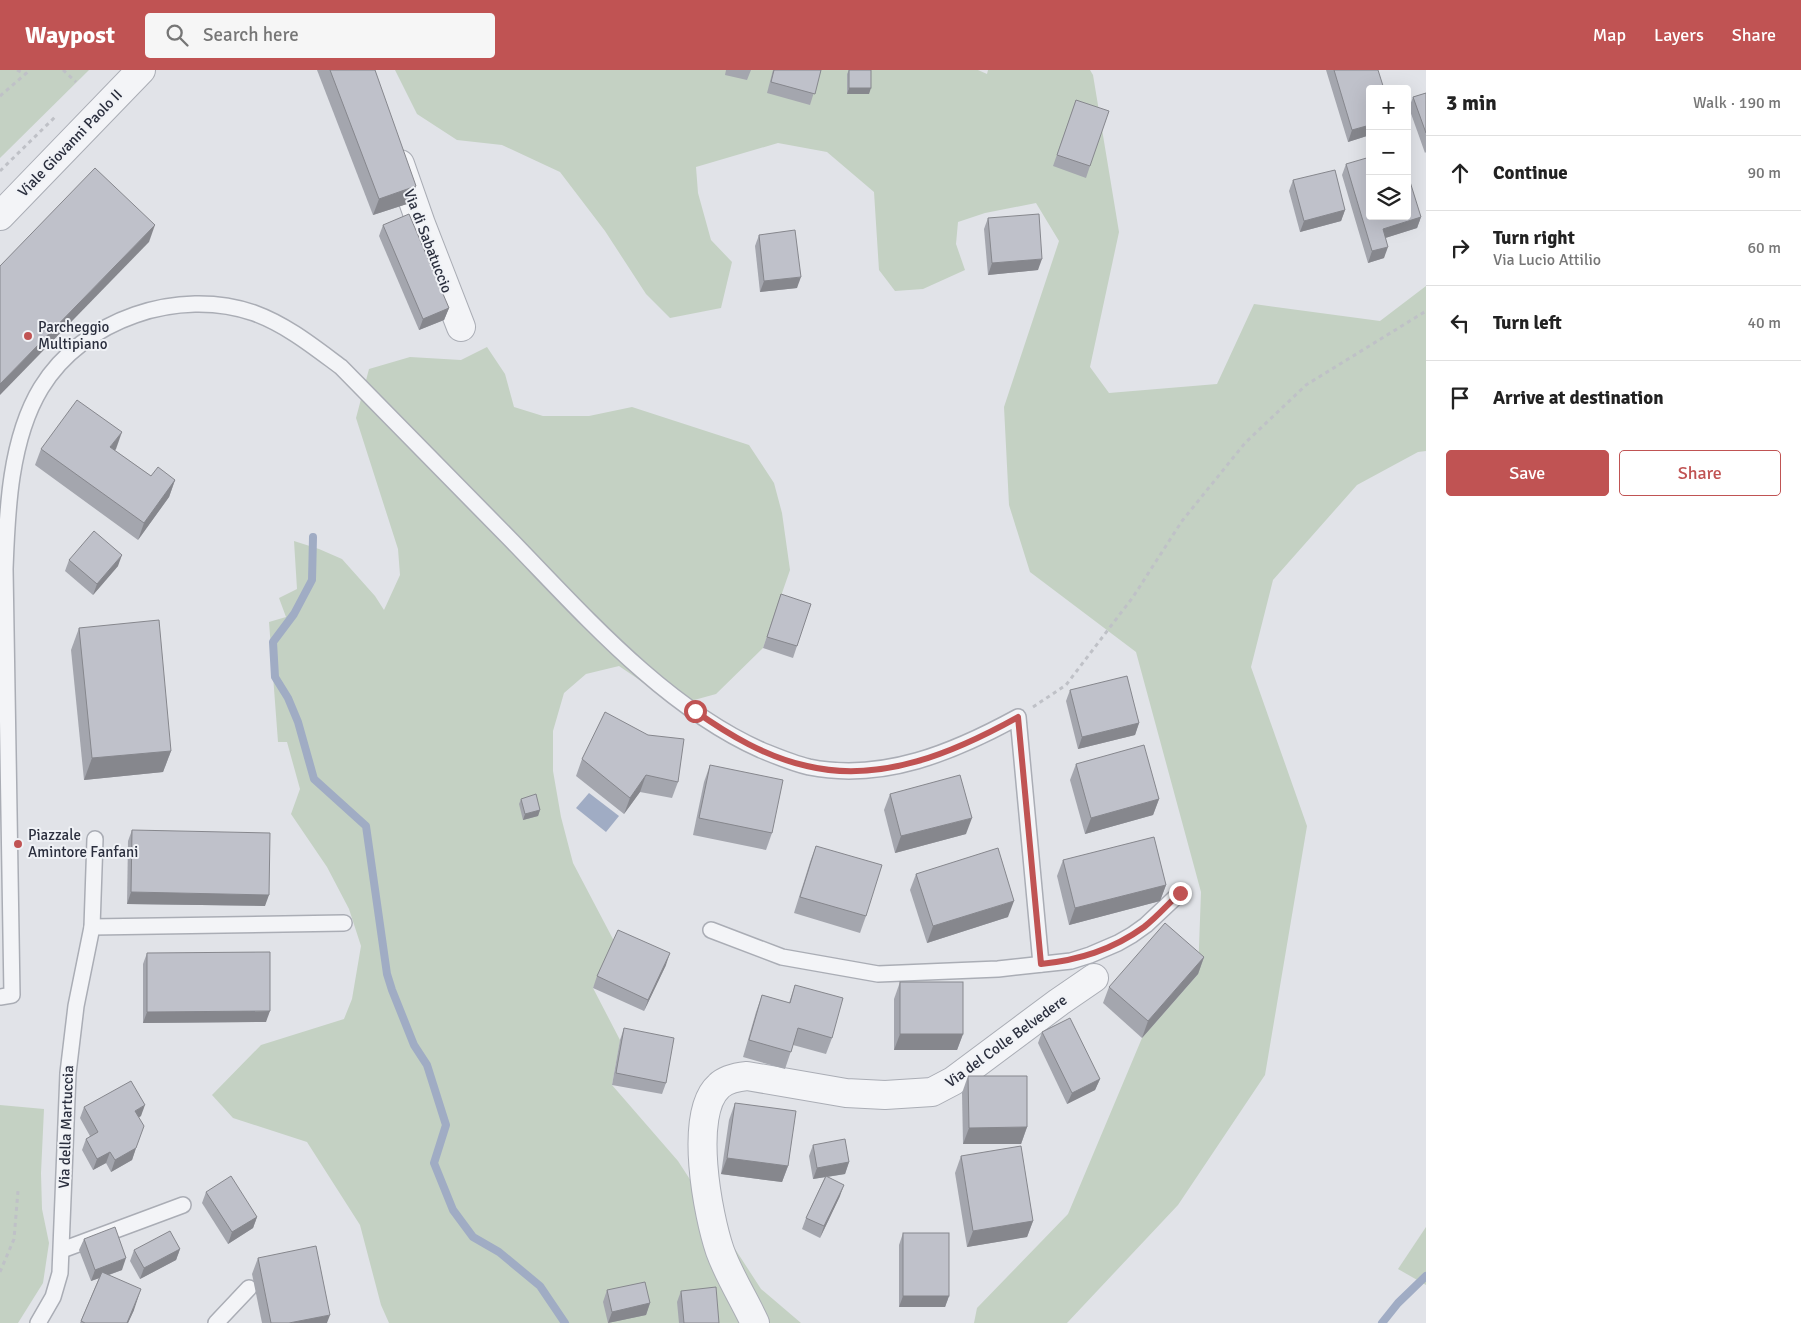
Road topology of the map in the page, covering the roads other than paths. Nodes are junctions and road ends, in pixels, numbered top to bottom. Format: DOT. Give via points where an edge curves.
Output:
graph roads {
  1 [pos="141,70"];
  2 [pos="392,142"];
  3 [pos="0,216"];
  4 [pos="461,327"];
  5 [pos="94,839"];
  6 [pos="1180,893"];
  7 [pos="344,923"];
  8 [pos="92,927"];
  9 [pos="711,930"];
  10 [pos="1041,964"];
  11 [pos="1094,978"];
  12 [pos="6,996"];
  13 [pos="183,1205"];
  14 [pos="62,1250"];
  15 [pos="248,1288"];
  16 [pos="38,1323"];
  17 [pos="216,1323"];
  18 [pos="755,1323"];
  1 -- 3 [label="street, Viale Giovanni Paolo II"];
  2 -- 4 [label="street, Via di Sabatuccio"];
  5 -- 8 [label="lane, Via della Martuccia"];
  6 -- 10 [label="lane" via="1146,926 1118,943 1080,958"];
  7 -- 8 [label="lane"];
  8 -- 14 [label="lane, Via della Martuccia" via="76,1006 68,1073"];
  9 -- 10 [label="lane" via="782,957 878,974"];
  10 -- 12 [label="lane" via="1018,717 982,737 939,754 867,770 808,766 750,745 677,698 618,648 341,367 295,333 256,314 218,304 186,304 149,311 121,321 79,345 41,388 20,438 6,518"];
  11 -- 18 [label="street, Via del Colle Belvedere" via="953,1081 932,1092 846,1093 747,1076 718,1086 709,1100 704,1124 707,1194 722,1257"];
  13 -- 14 [label="lane"];
  14 -- 16 [label="lane, Via della Martuccia" via="56,1289"];
  15 -- 17 [label="lane"];
}
